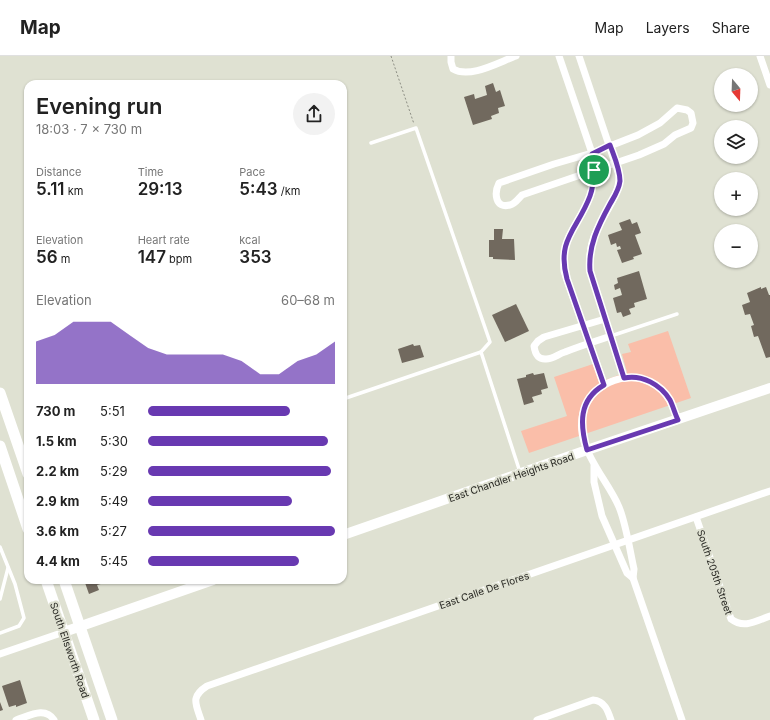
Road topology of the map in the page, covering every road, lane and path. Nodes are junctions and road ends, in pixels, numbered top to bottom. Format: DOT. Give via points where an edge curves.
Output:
graph roads {
  1 [pos="391,56"];
  2 [pos="451,56"];
  3 [pos="516,56"];
  4 [pos="559,56"];
  5 [pos="579,56"];
  6 [pos="760,56"];
  7 [pos="770,85"];
  8 [pos="416,128"];
  9 [pos="371,143"];
  10 [pos="610,145"];
  11 [pos="592,154"];
  12 [pos="616,163"];
  13 [pos="594,170"];
  14 [pos="677,314"];
  15 [pos="605,320"];
  16 [pos="583,327"];
  17 [pos="611,336"];
  18 [pos="589,344"];
  19 [pos="481,352"];
  20 [pos="624,378"];
  21 [pos="604,385"];
  22 [pos="770,388"];
  23 [pos="0,393"];
  24 [pos="347,398"];
  25 [pos="678,420"];
  26 [pos="0,446"];
  27 [pos="587,450"];
  28 [pos="24,462"];
  29 [pos="594,465"];
  30 [pos="520,473"];
  31 [pos="770,491"];
  32 [pos="24,516"];
  33 [pos="696,516"];
  34 [pos="347,534"];
  35 [pos="627,540"];
  36 [pos="615,545"];
  37 [pos="0,549"];
  38 [pos="8,567"];
  39 [pos="633,578"];
  40 [pos="47,584"];
  41 [pos="65,584"];
  42 [pos="201,584"];
  43 [pos="0,599"];
  44 [pos="770,616"];
  45 [pos="80,626"];
  46 [pos="64,632"];
  47 [pos="0,633"];
  48 [pos="0,654"];
  49 [pos="16,720"];
  50 [pos="54,720"];
  51 [pos="94,720"];
  52 [pos="112,720"];
  53 [pos="201,720"];
  54 [pos="537,720"];
  55 [pos="611,720"];
  56 [pos="682,720"];
  1 -- 8 [label="path"];
  2 -- 3 [label="street" via="453,69 464,73"];
  4 -- 11 [label="street"];
  5 -- 10 [label="street"];
  6 -- 7 [label="street"];
  8 -- 9 [label="lane"];
  8 -- 19 [label="lane" via="490,342"];
  10 -- 11 [label="street"];
  10 -- 12 [label="street"];
  10 -- 12 [label="street" via="648,131 677,108 687,110 693,118 691,128 675,135 664,144"];
  11 -- 13 [label="street"];
  11 -- 13 [label="street" via="499,183 496,196 500,203 510,205 522,195"];
  12 -- 13 [label="street"];
  12 -- 15 [label="street" via="619,175 618,188 596,232 590,257 590,271"];
  13 -- 16 [label="street" via="590,195 569,236 564,262"];
  14 -- 17 [label="lane"];
  15 -- 16 [label="street"];
  15 -- 17 [label="street"];
  16 -- 18 [label="street"];
  16 -- 18 [label="street" via="544,337 534,346 534,352 543,360"];
  17 -- 18 [label="street"];
  17 -- 20 [label="street"];
  18 -- 21 [label="street"];
  19 -- 24 [label="lane"];
  19 -- 30 [label="lane"];
  20 -- 21 [label="street"];
  20 -- 25 [label="street" via="642,379 662,390 671,402"];
  21 -- 27 [label="street" via="594,392 584,408 582,428"];
  22 -- 25 [label="main road, East Chandler Heights Road"];
  23 -- 28 [label="main road"];
  25 -- 27 [label="main road, East Chandler Heights Road"];
  26 -- 32 [label="main road"];
  27 -- 29 [label="street"];
  27 -- 30 [label="main road, East Chandler Heights Road"];
  29 -- 35 [label="street" via="619,508"];
  29 -- 36 [label="street" via="594,482 602,516"];
  30 -- 34 [label="main road, East Chandler Heights Road"];
  31 -- 33 [label="street, East Calle De Flores"];
  33 -- 35 [label="street, East Calle De Flores"];
  33 -- 44 [label="street, South 205th Street" via="731,619 738,624 746,624"];
  35 -- 36 [label="street, East Calle De Flores"];
  35 -- 39 [label="street" via="634,569"];
  36 -- 39 [label="street" via="627,573"];
  36 -- 53 [label="street, East Calle De Flores" via="207,686 199,691 196,699"];
  37 -- 38 [label="lane"];
  38 -- 43 [label="lane"];
  38 -- 47 [label="lane" via="24,618 19,626"];
  39 -- 56 [label="street"];
  40 -- 46 [label="main road, South Ellsworth Road"];
  41 -- 45 [label="main road, South Ellsworth Road"];
  42 -- 45 [label="main road"];
  45 -- 46 [label="main road"];
  45 -- 52 [label="main road, South Ellsworth Road"];
  46 -- 48 [label="street"];
  46 -- 51 [label="main road, South Ellsworth Road"];
  49 -- 50 [label="street" via="40,712 49,714"];
  54 -- 55 [label="street" via="594,700 601,702"];
}
